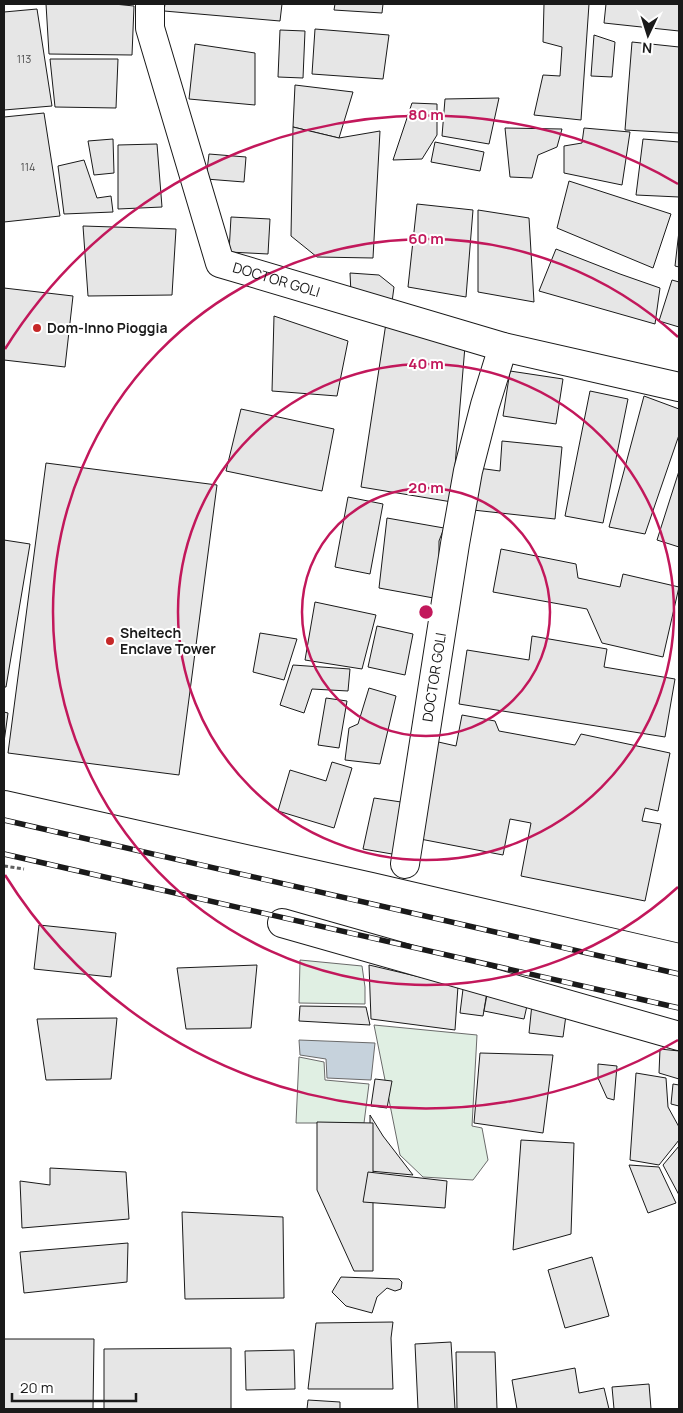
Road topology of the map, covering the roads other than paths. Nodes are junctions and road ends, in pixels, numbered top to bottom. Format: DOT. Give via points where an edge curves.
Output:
graph roads {
  1 [pos="150,4"];
  2 [pos="503,347"];
  3 [pos="679,387"];
  4 [pos="4,806"];
  5 [pos="406,864"];
  6 [pos="282,923"];
  7 [pos="679,958"];
  8 [pos="679,1036"];
  1 -- 2 [label="street, DOCTOR GOLI" via="150,28 220,263"];
  2 -- 3 [label="street, DOCTOR GOLI"];
  2 -- 5 [label="street, DOCTOR GOLI" via="466,480"];
  4 -- 7 [label="street"];
  6 -- 8 [label="street"];
}
